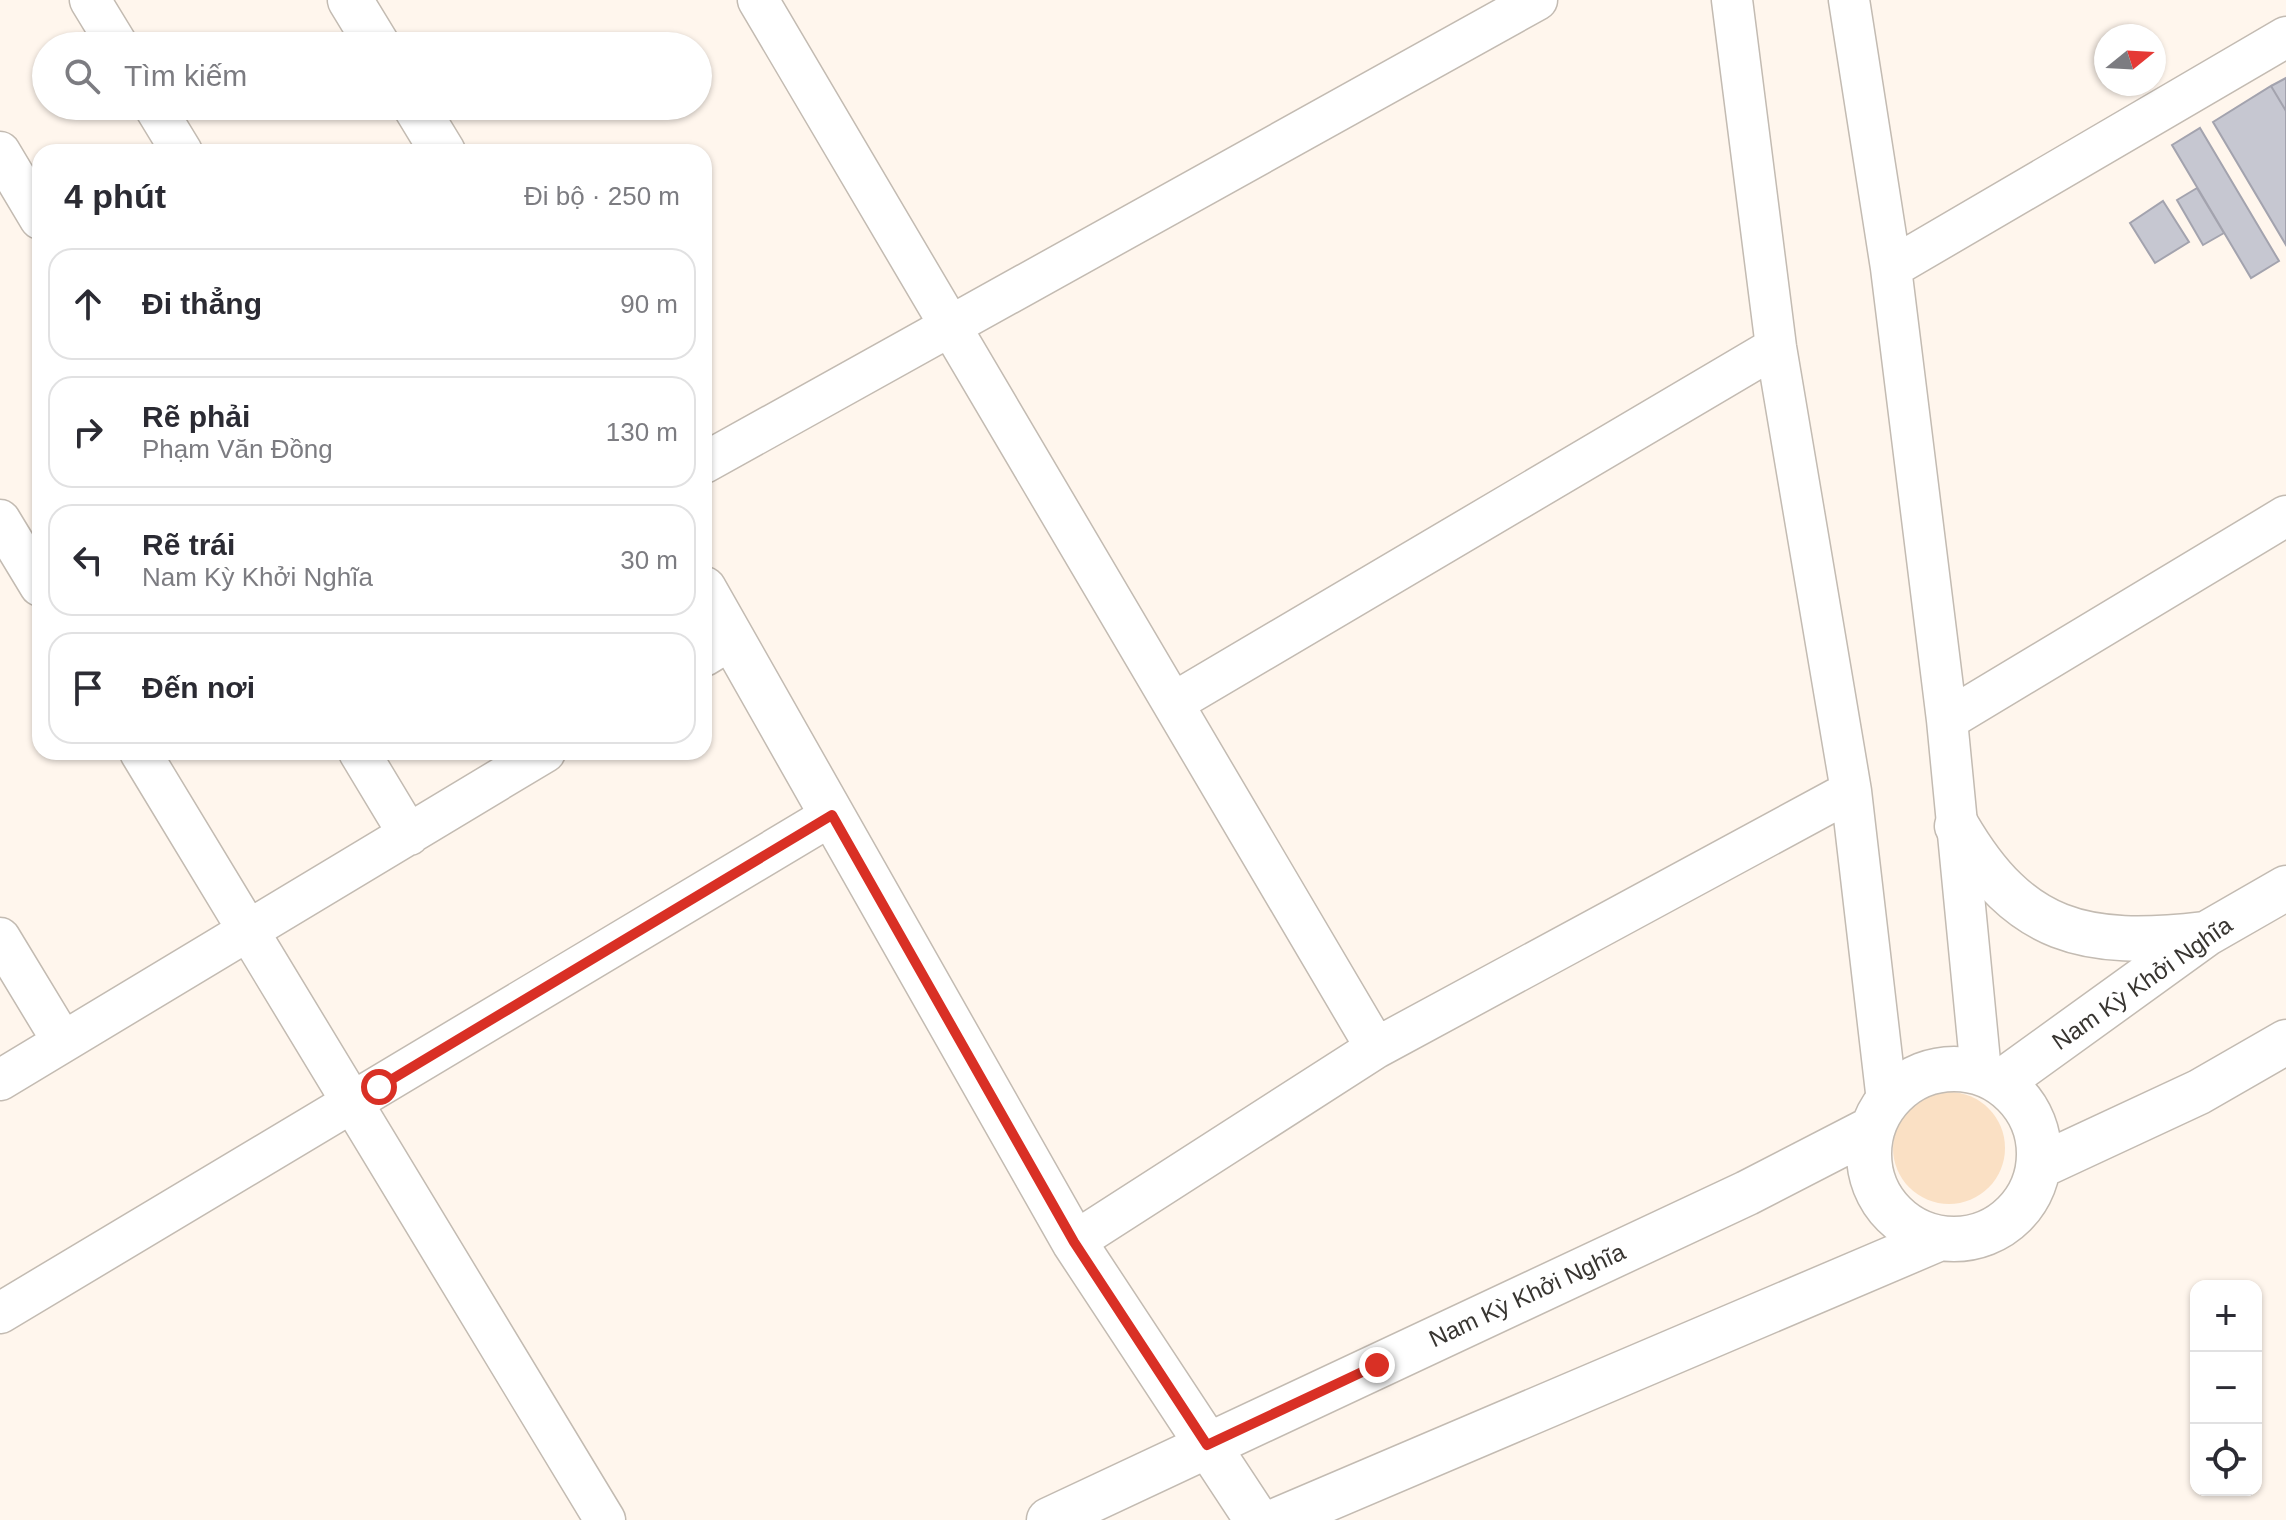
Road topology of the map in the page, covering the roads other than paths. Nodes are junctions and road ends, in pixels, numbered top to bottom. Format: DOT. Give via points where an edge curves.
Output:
graph roads {
  1 [pos="90,0"];
  2 [pos="350,0"];
  3 [pos="758,0"];
  4 [pos="1537,0"];
  5 [pos="1732,0"];
  6 [pos="1849,0"];
  7 [pos="109,32"];
  8 [pos="369,32"];
  9 [pos="2286,37"];
  10 [pos="163,120"];
  11 [pos="424,120"];
  12 [pos="177,144"];
  13 [pos="438,144"];
  14 [pos="0,152"];
  15 [pos="32,206"];
  16 [pos="1891,268"];
  17 [pos="952,326"];
  18 [pos="1776,347"];
  19 [pos="712,459"];
  20 [pos="2286,516"];
  21 [pos="0,520"];
  22 [pos="32,573"];
  23 [pos="712,622"];
  24 [pos="718,647"];
  25 [pos="1173,703"];
  26 [pos="1947,720"];
  27 [pos="145,760"];
  28 [pos="364,760"];
  29 [pos="532,760"];
  30 [pos="1851,791"];
  31 [pos="832,815"];
  32 [pos="1957,826"];
  33 [pos="409,835"];
  34 [pos="2286,888"];
  35 [pos="249,932"];
  36 [pos="2206,934"];
  37 [pos="0,938"];
  38 [pos="63,1042"];
  39 [pos="2286,1042"];
  40 [pos="1376,1048"];
  41 [pos="1991,1077"];
  42 [pos="0,1080"];
  43 [pos="352,1103"];
  44 [pos="1880,1114"];
  45 [pos="2040,1166"];
  46 [pos="1938,1239"];
  47 [pos="1074,1242"];
  48 [pos="0,1313"];
  49 [pos="1207,1445"];
  50 [pos="605,1520"];
  51 [pos="1049,1520"];
  52 [pos="1257,1520"];
  53 [pos="1278,1520"];
  1 -- 7 [label="street"];
  2 -- 8 [label="street"];
  3 -- 17 [label="street"];
  4 -- 17 [label="street"];
  5 -- 18 [label="street"];
  6 -- 16 [label="street"];
  9 -- 16 [label="street"];
  10 -- 12 [label="street"];
  11 -- 13 [label="street"];
  14 -- 15 [label="street"];
  16 -- 26 [label="street"];
  17 -- 19 [label="street"];
  17 -- 25 [label="street"];
  18 -- 25 [label="street"];
  18 -- 30 [label="street"];
  20 -- 26 [label="street"];
  21 -- 22 [label="street"];
  23 -- 24 [label="street"];
  24 -- 31 [label="street"];
  25 -- 40 [label="street"];
  26 -- 32 [label="street"];
  27 -- 35 [label="street"];
  28 -- 33 [label="street"];
  29 -- 33 [label="street"];
  30 -- 40 [label="street"];
  30 -- 44 [label="street"];
  31 -- 43 [label="street"];
  31 -- 47 [label="street"];
  32 -- 36 [label="street" via="2002,889 2067,929 2127,940"];
  32 -- 41 [label="street"];
  33 -- 35 [label="street"];
  34 -- 36 [label="street, Nam Kỳ Khởi Nghĩa"];
  35 -- 38 [label="street"];
  35 -- 43 [label="street"];
  36 -- 41 [label="street, Nam Kỳ Khởi Nghĩa"];
  37 -- 38 [label="street"];
  38 -- 42 [label="street"];
  39 -- 45 [label="street" via="2199,1092"];
  40 -- 47 [label="street"];
  41 -- 44 [label="street" via="1955,1068 1930,1072 1906,1083"];
  41 -- 45 [label="street" via="2019,1099 2032,1119"];
  43 -- 48 [label="street"];
  43 -- 50 [label="street"];
  44 -- 46 [label="street" via="1868,1156 1874,1185 1889,1210 1911,1228"];
  44 -- 49 [label="street, Nam Kỳ Khởi Nghĩa" via="1747,1193"];
  45 -- 46 [label="street" via="2015,1216 1993,1232 1965,1240"];
  46 -- 53 [label="street"];
  47 -- 49 [label="street"];
  49 -- 51 [label="street, Nam Kỳ Khởi Nghĩa"];
  49 -- 52 [label="street"];
}
